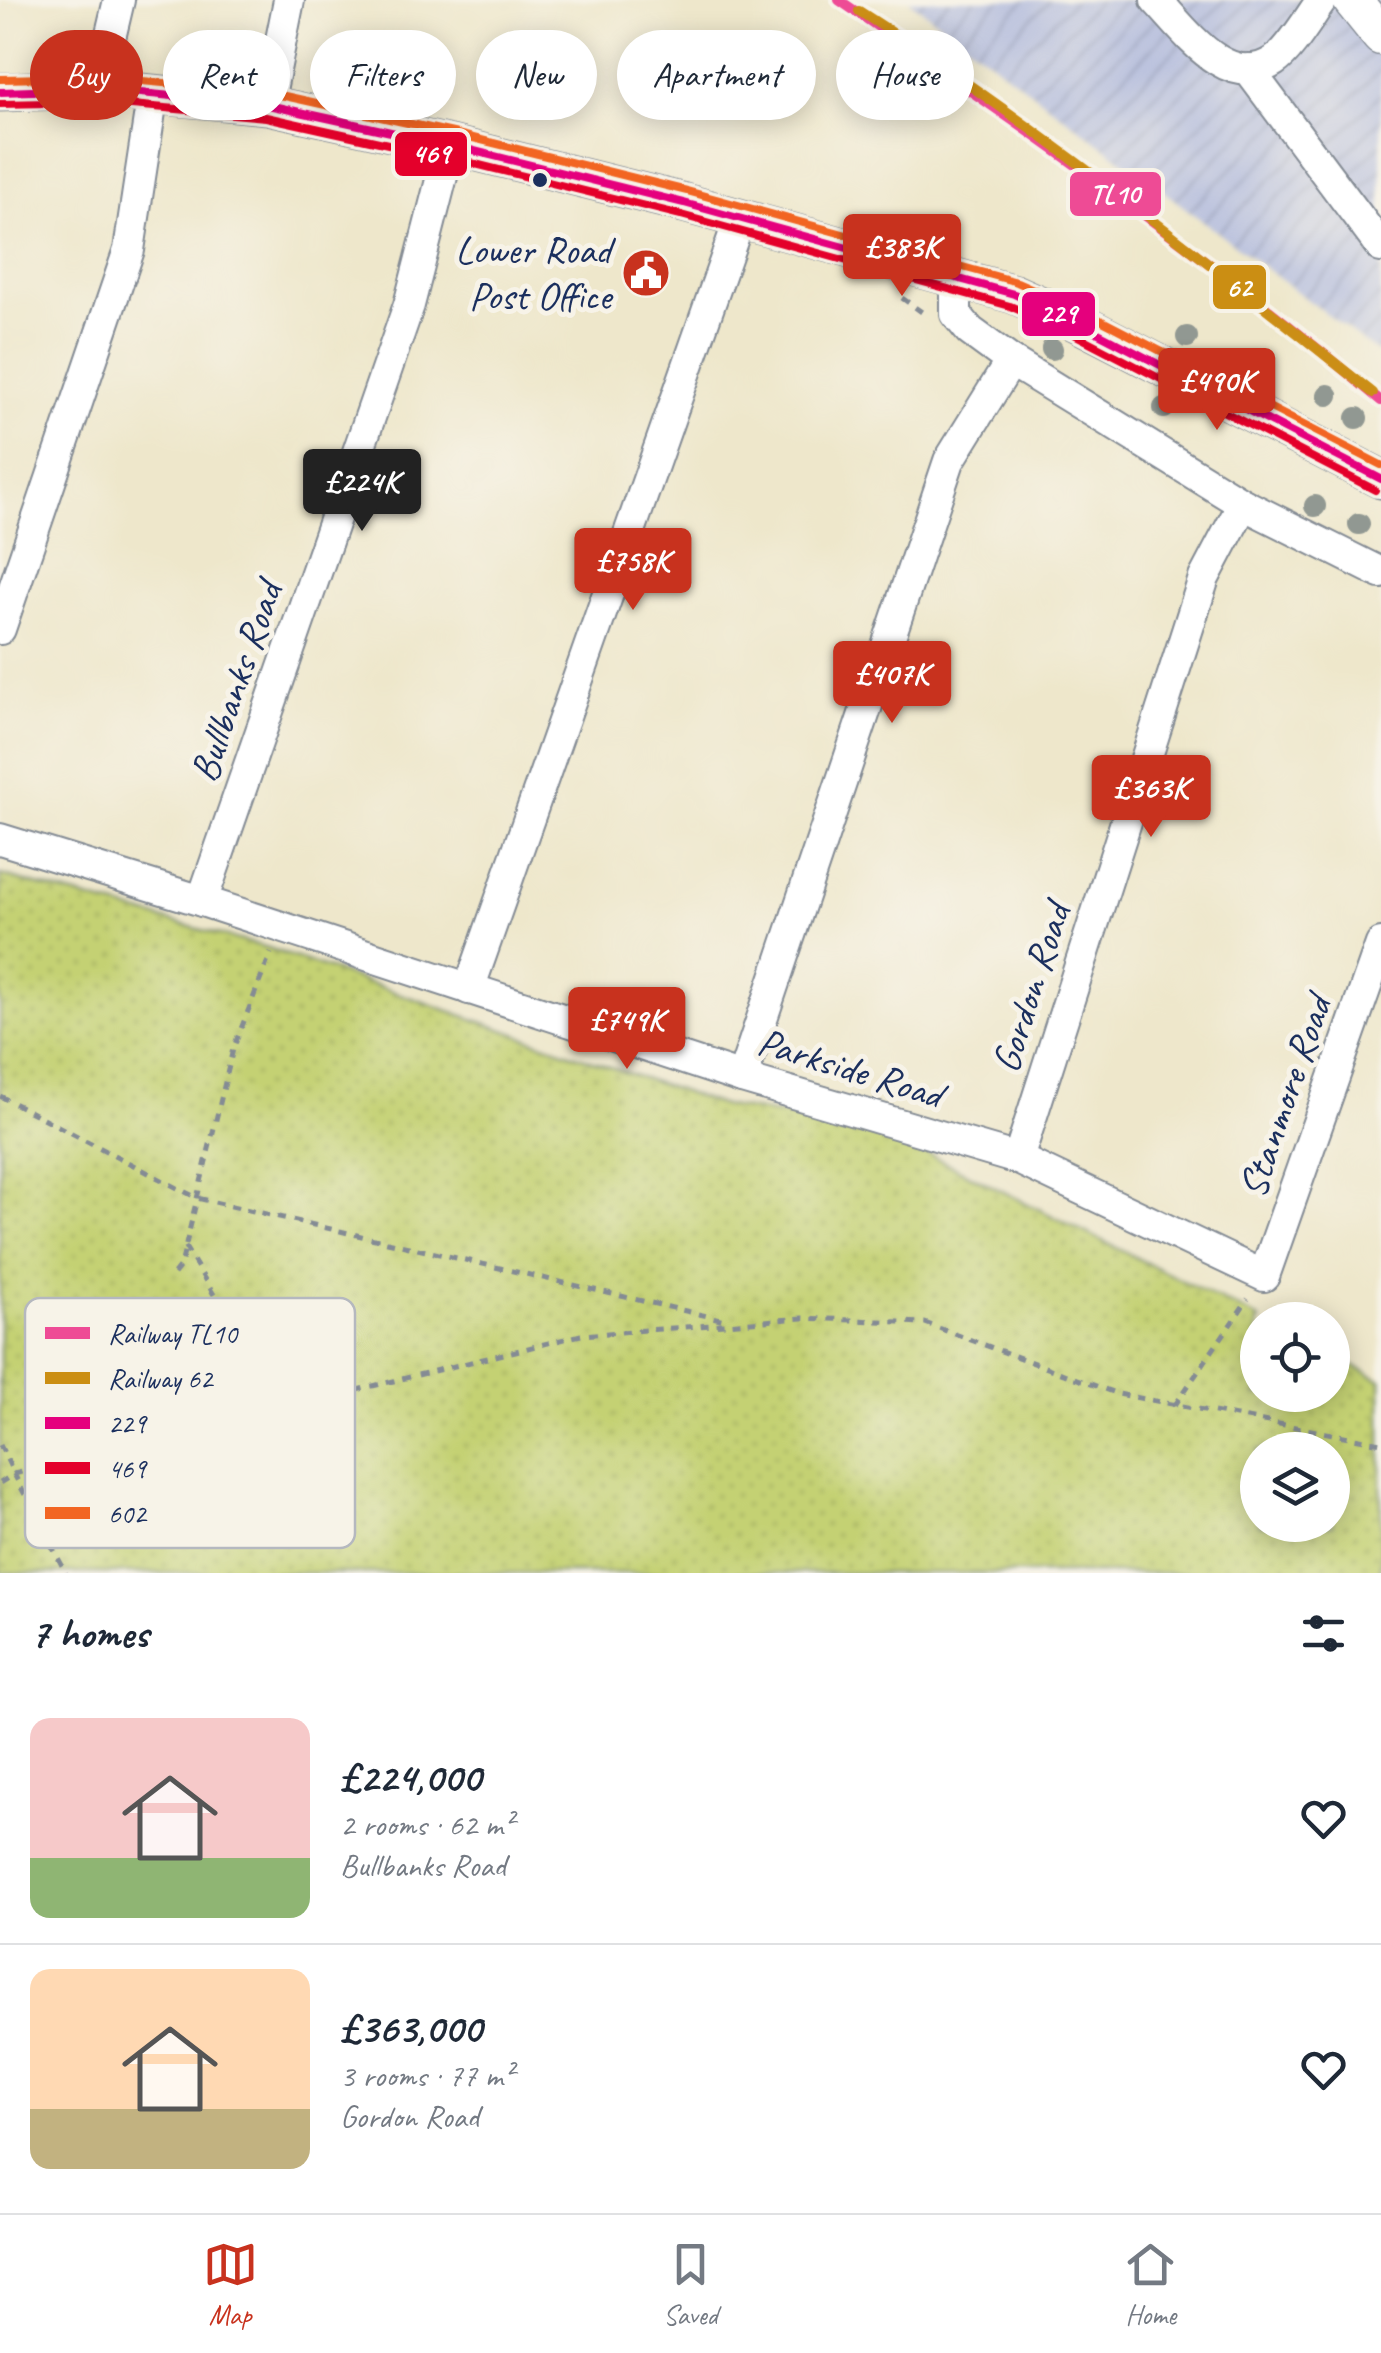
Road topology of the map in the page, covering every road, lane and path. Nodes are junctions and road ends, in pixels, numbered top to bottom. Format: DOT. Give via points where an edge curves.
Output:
graph roads {
  1 [pos="118,0"];
  2 [pos="289,0"];
  3 [pos="1156,0"];
  4 [pos="1322,0"];
  5 [pos="1352,0"];
  6 [pos="111,30"];
  7 [pos="283,30"];
  8 [pos="1381,36"];
  9 [pos="1248,69"];
  10 [pos="30,91"];
  11 [pos="143,91"];
  12 [pos="0,92"];
  13 [pos="153,92"];
  14 [pos="163,93"];
  15 [pos="290,110"];
  16 [pos="450,145"];
  17 [pos="740,218"];
  18 [pos="1381,247"];
  19 [pos="956,278"];
  20 [pos="1010,360"];
  21 [pos="1381,479"];
  22 [pos="1243,504"];
  23 [pos="1381,573"];
  24 [pos="0,629"];
  25 [pos="0,838"];
  26 [pos="202,901"];
  27 [pos="282,927"];
  28 [pos="1381,944"];
  29 [pos="469,989"];
  30 [pos="742,1078"];
  31 [pos="0,1096"];
  32 [pos="1018,1160"];
  33 [pos="197,1198"];
  34 [pos="186,1247"];
  35 [pos="174,1274"];
  36 [pos="1264,1276"];
  37 [pos="217,1298"];
  38 [pos="737,1323"];
  39 [pos="355,1390"];
  40 [pos="1175,1405"];
  41 [pos="1380,1442"];
  42 [pos="0,1446"];
  43 [pos="25,1471"];
  44 [pos="14,1474"];
  45 [pos="0,1483"];
  46 [pos="25,1495"];
  47 [pos="53,1548"];
  48 [pos="66,1573"];
  1 -- 6 [label="street"];
  2 -- 7 [label="street"];
  3 -- 9 [label="street" via="1217,63"];
  4 -- 9 [label="street" via="1276,60"];
  5 -- 8 [label="main road"];
  9 -- 18 [label="street"];
  10 -- 12 [label="main road"];
  11 -- 13 [label="main road"];
  13 -- 14 [label="main road"];
  13 -- 24 [label="street" via="129,250"];
  15 -- 16 [label="main road"];
  16 -- 17 [label="main road"];
  16 -- 26 [label="street, Bullbanks Road" via="409,306"];
  17 -- 19 [label="main road"];
  17 -- 29 [label="street"];
  19 -- 20 [label="street" via="956,314"];
  19 -- 21 [label="main road" via="1077,322"];
  20 -- 22 [label="street"];
  20 -- 30 [label="street" via="948,461"];
  22 -- 23 [label="street"];
  22 -- 32 [label="street, Gordon Road" via="1204,578"];
  25 -- 26 [label="street, Parkside Road"];
  26 -- 27 [label="street, Parkside Road"];
  27 -- 29 [label="street, Parkside Road"];
  27 -- 33 [label="path" via="233,1049"];
  28 -- 36 [label="street, Stanmore Road"];
  29 -- 30 [label="street, Parkside Road"];
  30 -- 32 [label="street, Parkside Road"];
  31 -- 33 [label="path"];
  32 -- 36 [label="street, Parkside Road"];
  33 -- 34 [label="path"];
  33 -- 38 [label="path"];
  34 -- 35 [label="path"];
  34 -- 37 [label="path"];
  36 -- 40 [label="path"];
  38 -- 39 [label="path" via="581,1335"];
  38 -- 40 [label="path" via="925,1323 1118,1394"];
  40 -- 41 [label="path"];
  42 -- 44 [label="path"];
  43 -- 44 [label="path"];
  44 -- 45 [label="path"];
  44 -- 46 [label="path"];
  47 -- 48 [label="path"];
}
